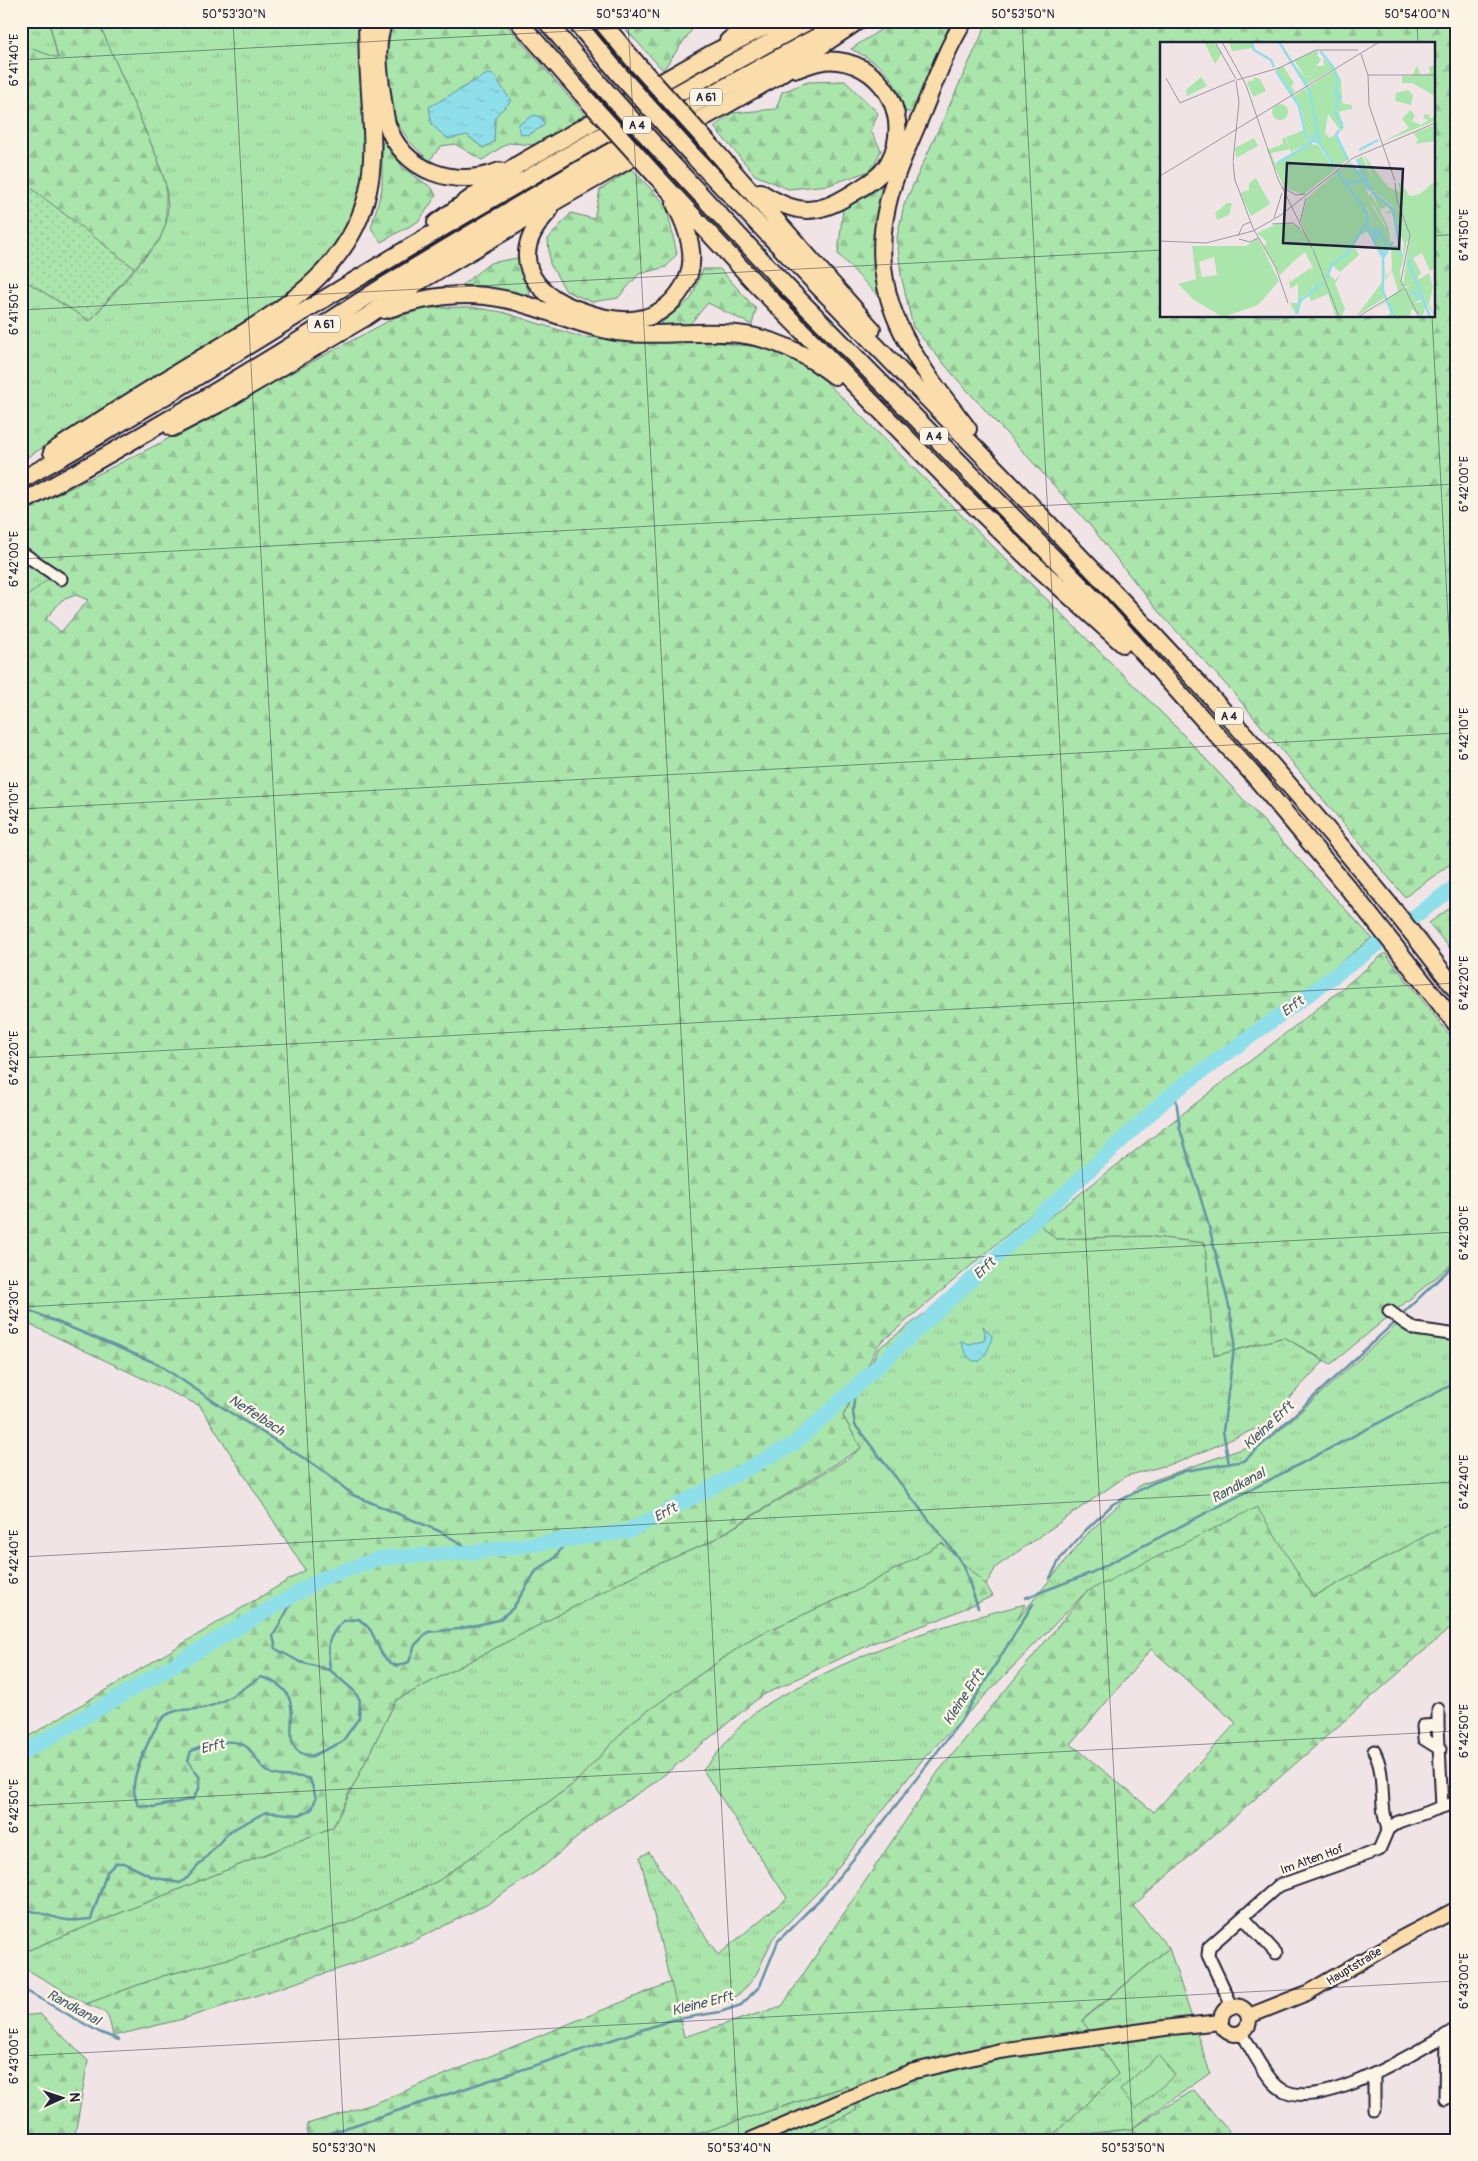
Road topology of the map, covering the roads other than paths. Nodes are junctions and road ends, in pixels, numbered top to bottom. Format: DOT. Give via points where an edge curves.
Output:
graph roads {
  1 [pos="367,21"];
  2 [pos="384,21"];
  3 [pos="518,21"];
  4 [pos="546,21"];
  5 [pos="575,21"];
  6 [pos="601,21"];
  7 [pos="747,21"];
  8 [pos="776,21"];
  9 [pos="809,21"];
  10 [pos="846,21"];
  11 [pos="858,21"];
  12 [pos="964,21"];
  13 [pos="711,54"];
  14 [pos="774,78"];
  15 [pos="519,164"];
  16 [pos="743,180"];
  17 [pos="661,182"];
  18 [pos="560,198"];
  19 [pos="369,271"];
  20 [pos="366,316"];
  21 [pos="874,404"];
  22 [pos="978,442"];
  23 [pos="79,472"];
  24 [pos="21,473"];
  25 [pos="1000,474"];
  26 [pos="21,480"];
  27 [pos="21,503"];
  28 [pos="21,552"];
  29 [pos="61,579"];
  30 [pos="1193,708"];
  31 [pos="1457,990"];
  32 [pos="1457,1025"];
  33 [pos="1392,1312"];
  34 [pos="1457,1335"];
  35 [pos="1438,1709"];
  36 [pos="1374,1751"];
  37 [pos="1457,1802"];
  38 [pos="1442,1807"];
  39 [pos="1388,1829"];
  40 [pos="1457,1909"];
  41 [pos="1243,1917"];
  42 [pos="1276,1953"];
  43 [pos="1232,2006"];
  44 [pos="1249,2016"];
  45 [pos="1221,2022"];
  46 [pos="1457,2028"];
  47 [pos="1242,2033"];
  48 [pos="1446,2035"];
  49 [pos="1374,2074"];
  50 [pos="1446,2098"];
  51 [pos="1374,2110"];
  52 [pos="751,2140"];
  1 -- 24 [label="highway" via="372,167 364,206 340,252 317,279 272,315 102,418"];
  2 -- 15 [label="highway" via="378,58 385,113 393,137 409,157 440,176 463,179 489,176"];
  3 -- 17 [label="highway, bridge"];
  4 -- 30 [label="highway, A 4, bridge" via="785,285 1100,606"];
  5 -- 25 [label="highway, A 4, bridge" via="693,156"];
  6 -- 16 [label="highway, bridge"];
  7 -- 13 [label="highway" via="737,34"];
  8 -- 13 [label="highway"];
  9 -- 19 [label="highway, A 61" via="610,130"];
  10 -- 23 [label="highway, A 61" via="721,88 569,176"];
  11 -- 14 [label="highway"];
  12 -- 22 [label="highway" via="900,168 887,208 882,244 888,293 902,334 920,366"];
  13 -- 15 [label="highway"];
  14 -- 16 [label="highway" via="819,61 851,64 880,82 892,98 898,118 898,137 889,163 874,180 824,208 797,210 778,203"];
  14 -- 18 [label="highway"];
  15 -- 19 [label="highway"];
  16 -- 22 [label="highway" via="867,322"];
  17 -- 18 [label="highway" via="688,234 690,264 685,284 671,302 657,313 637,320 617,320 587,313 553,300 536,285 528,267 529,240 538,222"];
  17 -- 21 [label="highway"];
  18 -- 20 [label="highway"];
  19 -- 26 [label="highway, A 61" via="73,452"];
  20 -- 21 [label="highway" via="428,297 474,295 505,299 566,320 618,332 725,333 758,337 785,345 813,360"];
  20 -- 23 [label="highway" via="184,423"];
  21 -- 30 [label="highway" via="1032,562"];
  22 -- 25 [label="highway"];
  23 -- 27 [label="highway, A 61"];
  25 -- 31 [label="highway, A 4" via="1098,574 1240,729 1361,870"];
  28 -- 29 [label="street"];
  30 -- 32 [label="highway, A 4" via="1320,853"];
  33 -- 34 [label="street" via="1405,1324 1426,1332"];
  35 -- 38 [label="street"];
  36 -- 39 [label="street" via="1381,1763 1383,1816"];
  37 -- 38 [label="street"];
  38 -- 39 [label="street" via="1398,1822"];
  39 -- 41 [label="street, Im Alten Hof" via="1379,1850 1278,1886"];
  40 -- 44 [label="main road, Hauptstraße" via="1307,1993"];
  41 -- 42 [label="street"];
  41 -- 43 [label="street, Im Alten Hof" via="1209,1947 1208,1955"];
  43 -- 44 [label="main road" via="1244,2009"];
  43 -- 45 [label="main road" via="1222,2014"];
  44 -- 47 [label="main road" via="1248,2026"];
  45 -- 47 [label="main road" via="1228,2033"];
  45 -- 52 [label="main road" via="1000,2050 910,2072"];
  46 -- 48 [label="street"];
  47 -- 49 [label="street" via="1272,2080 1281,2089 1294,2094 1325,2093"];
  48 -- 49 [label="street"];
  48 -- 50 [label="street"];
  49 -- 51 [label="street"];
}
